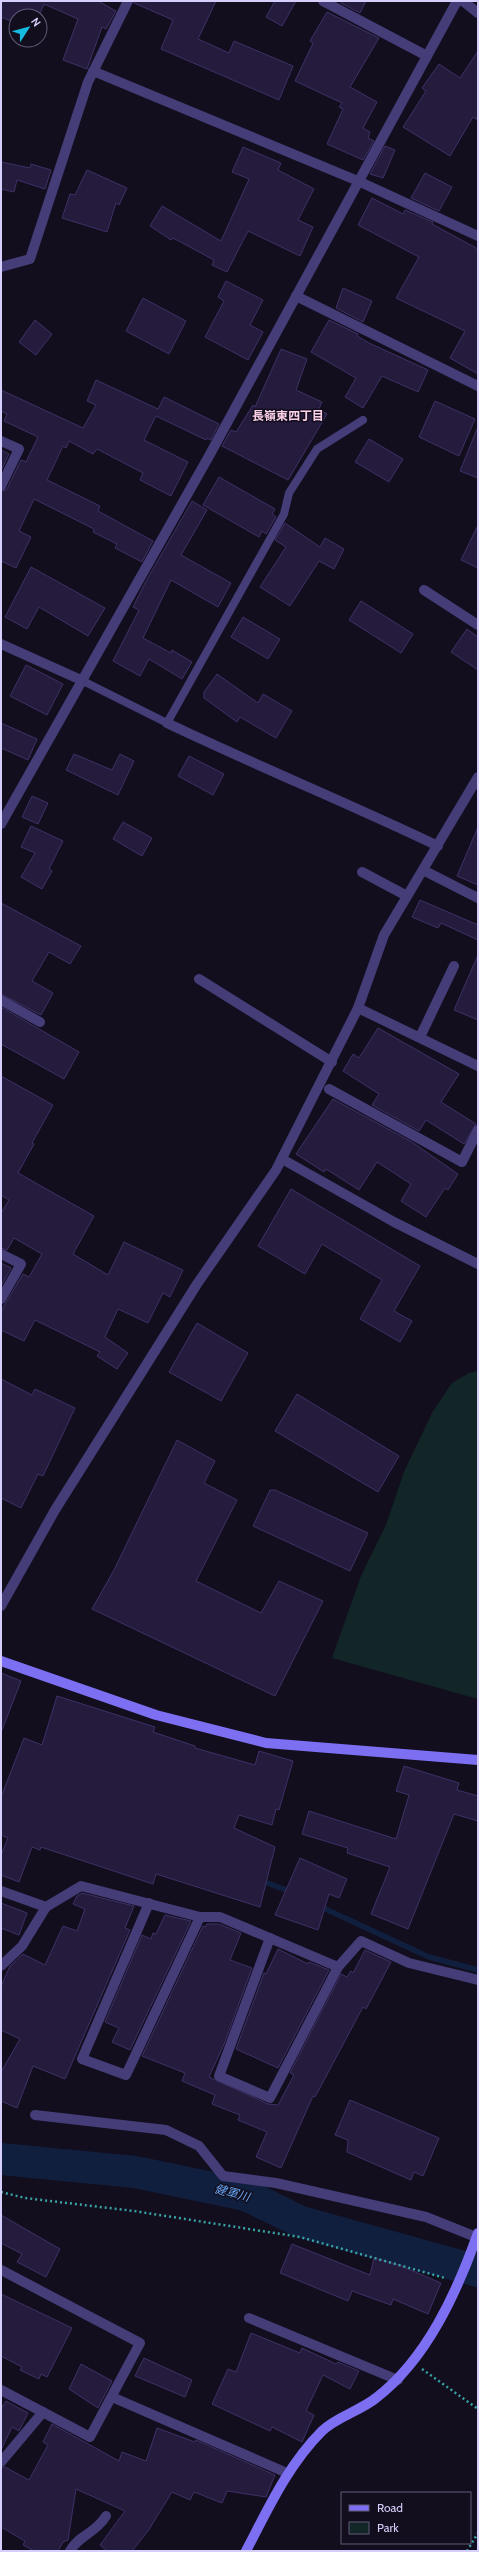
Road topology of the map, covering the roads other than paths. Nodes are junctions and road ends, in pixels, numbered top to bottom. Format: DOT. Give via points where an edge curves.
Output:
graph roads {
  1 [pos="128,1"];
  2 [pos="457,1"];
  3 [pos="463,1"];
  4 [pos="328,2"];
  5 [pos="478,13"];
  6 [pos="427,56"];
  7 [pos="93,71"];
  8 [pos="358,180"];
  9 [pos="478,236"];
  10 [pos="1,267"];
  11 [pos="296,296"];
  12 [pos="478,386"];
  13 [pos="363,420"];
  14 [pos="1,440"];
  15 [pos="1,486"];
  16 [pos="424,590"];
  17 [pos="478,625"];
  18 [pos="1,644"];
  19 [pos="81,680"];
  20 [pos="167,723"];
  21 [pos="477,781"];
  22 [pos="1,824"];
  23 [pos="438,846"];
  24 [pos="423,870"];
  25 [pos="362,872"];
  26 [pos="408,896"];
  27 [pos="478,898"];
  28 [pos="454,966"];
  29 [pos="199,979"];
  30 [pos="1,1000"];
  31 [pos="358,1008"];
  32 [pos="40,1022"];
  33 [pos="420,1037"];
  34 [pos="332,1062"];
  35 [pos="478,1066"];
  36 [pos="330,1089"];
  37 [pos="478,1130"];
  38 [pos="282,1159"];
  39 [pos="1,1254"];
  40 [pos="478,1264"];
  41 [pos="1,1299"];
  42 [pos="1,1606"];
  43 [pos="1,1661"];
  44 [pos="478,1760"];
  45 [pos="1,1892"];
  46 [pos="149,1903"];
  47 [pos="46,1907"];
  48 [pos="200,1917"];
  49 [pos="270,1938"];
  50 [pos="1,1966"];
  51 [pos="338,1967"];
  52 [pos="478,1980"];
  53 [pos="35,2115"];
  54 [pos="477,2235"];
  55 [pos="1,2270"];
  56 [pos="249,2318"];
  57 [pos="398,2380"];
  58 [pos="1,2390"];
  59 [pos="112,2396"];
  60 [pos="43,2412"];
  61 [pos="1,2462"];
  62 [pos="287,2473"];
  63 [pos="106,2516"];
  64 [pos="70,2551"];
  65 [pos="246,2551"];
  1 -- 7 [label="street"];
  2 -- 6 [label="street"];
  3 -- 5 [label="street"];
  4 -- 6 [label="street"];
  6 -- 8 [label="street"];
  7 -- 8 [label="street"];
  7 -- 10 [label="street" via="30,259"];
  8 -- 9 [label="street"];
  8 -- 11 [label="street"];
  11 -- 12 [label="street"];
  11 -- 19 [label="street" via="209,456"];
  13 -- 20 [label="lane" via="318,449 313,455 289,493 284,514"];
  14 -- 15 [label="street" via="19,449"];
  16 -- 17 [label="street"];
  18 -- 19 [label="street"];
  19 -- 20 [label="lane"];
  19 -- 22 [label="street"];
  20 -- 23 [label="street" via="257,766 338,798"];
  21 -- 23 [label="street"];
  23 -- 24 [label="street"];
  24 -- 26 [label="street"];
  24 -- 27 [label="street"];
  25 -- 26 [label="street"];
  26 -- 31 [label="street" via="384,935"];
  28 -- 33 [label="street"];
  29 -- 34 [label="street"];
  30 -- 32 [label="street"];
  31 -- 33 [label="street"];
  31 -- 34 [label="street"];
  33 -- 35 [label="street"];
  34 -- 38 [label="street"];
  36 -- 37 [label="street" via="462,1162"];
  38 -- 40 [label="street" via="394,1222"];
  38 -- 42 [label="street" via="188,1297 55,1510"];
  39 -- 41 [label="street" via="21,1264"];
  43 -- 44 [label="street" via="156,1715 266,1743"];
  45 -- 47 [label="street"];
  46 -- 47 [label="street" via="81,1886"];
  46 -- 48 [label="street"];
  46 -- 48 [label="street" via="82,2059 126,2075"];
  47 -- 50 [label="street" via="22,1946"];
  48 -- 49 [label="street" via="220,1916"];
  49 -- 51 [label="street"];
  49 -- 51 [label="street" via="219,2076 270,2098"];
  51 -- 52 [label="street" via="361,1941 409,1963"];
  53 -- 54 [label="street" via="166,2130 199,2146 222,2176 276,2183 426,2217"];
  54 -- 57 [label="street" via="458,2282 433,2332"];
  55 -- 59 [label="street" via="140,2343"];
  56 -- 57 [label="street"];
  57 -- 62 [label="street" via="375,2400 323,2430"];
  58 -- 60 [label="street"];
  59 -- 60 [label="street" via="90,2437"];
  59 -- 62 [label="street"];
  60 -- 61 [label="street"];
  62 -- 65 [label="street"];
  63 -- 64 [label="street" via="100,2527 74,2544"];
}
